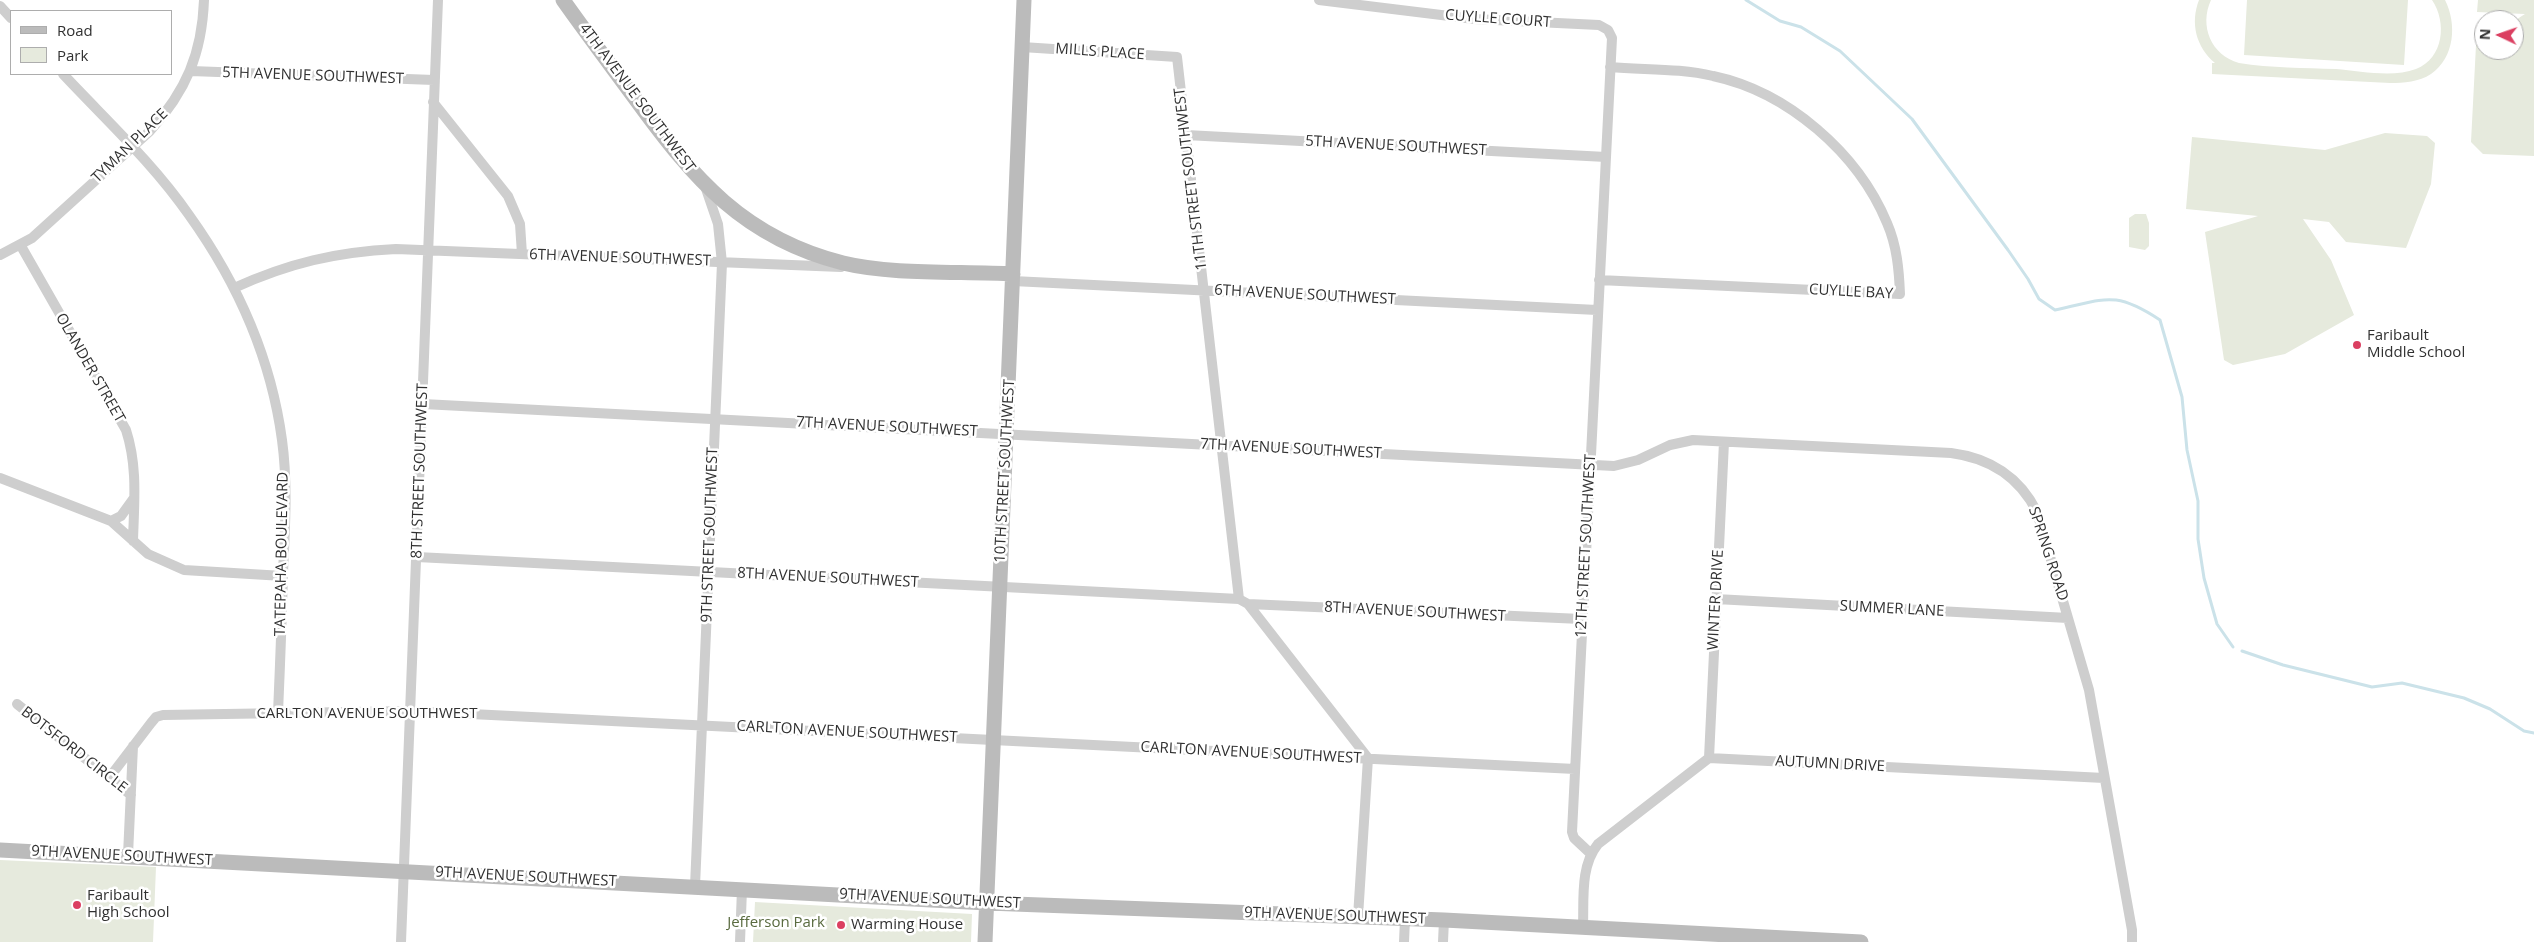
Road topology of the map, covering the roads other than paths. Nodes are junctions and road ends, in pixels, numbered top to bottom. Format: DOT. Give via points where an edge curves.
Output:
graph roads {
  1 [pos="204,0"];
  2 [pos="438,0"];
  3 [pos="563,0"];
  4 [pos="1024,0"];
  5 [pos="1319,0"];
  6 [pos="0,6"];
  7 [pos="10,17"];
  8 [pos="1022,47"];
  9 [pos="1177,57"];
  10 [pos="1610,67"];
  11 [pos="191,71"];
  12 [pos="64,75"];
  13 [pos="434,80"];
  14 [pos="433,102"];
  15 [pos="1186,136"];
  16 [pos="132,148"];
  17 [pos="1606,158"];
  18 [pos="705,186"];
  19 [pos="20,246"];
  20 [pos="429,251"];
  21 [pos="522,254"];
  22 [pos="0,255"];
  23 [pos="722,263"];
  24 [pos="874,268"];
  25 [pos="1013,277"];
  26 [pos="1599,280"];
  27 [pos="234,288"];
  28 [pos="1204,290"];
  29 [pos="1597,310"];
  30 [pos="422,404"];
  31 [pos="716,418"];
  32 [pos="1007,434"];
  33 [pos="1724,442"];
  34 [pos="1222,445"];
  35 [pos="1591,464"];
  36 [pos="0,478"];
  37 [pos="134,498"];
  38 [pos="111,522"];
  39 [pos="133,541"];
  40 [pos="417,557"];
  41 [pos="709,572"];
  42 [pos="283,576"];
  43 [pos="1000,587"];
  44 [pos="1716,599"];
  45 [pos="1244,602"];
  46 [pos="2068,618"];
  47 [pos="1581,619"];
  48 [pos="17,704"];
  49 [pos="411,711"];
  50 [pos="278,713"];
  51 [pos="702,725"];
  52 [pos="995,740"];
  53 [pos="133,746"];
  54 [pos="1368,758"];
  55 [pos="1709,758"];
  56 [pos="1575,769"];
  57 [pos="109,778"];
  58 [pos="2104,778"];
  59 [pos="130,795"];
  60 [pos="0,850"];
  61 [pos="1590,853"];
  62 [pos="128,855"];
  63 [pos="404,871"];
  64 [pos="695,886"];
  65 [pos="742,889"];
  66 [pos="987,903"];
  67 [pos="1358,916"];
  68 [pos="1406,919"];
  69 [pos="1444,920"];
  70 [pos="1583,926"];
  71 [pos="401,942"];
  72 [pos="740,942"];
  73 [pos="985,942"];
  74 [pos="1404,942"];
  75 [pos="1443,942"];
  76 [pos="1861,942"];
  77 [pos="2132,942"];
  1 -- 11 [label="street, TYMAN PLACE" via="200,43"];
  2 -- 13 [label="street, 8TH STREET SOUTHWEST"];
  3 -- 18 [label="street, 4TH AVENUE SOUTHWEST" via="674,151"];
  4 -- 8 [label="street, 10TH STREET SOUTHWEST"];
  5 -- 10 [label="street, CUYLLE COURT" via="1474,19 1600,25 1612,38"];
  6 -- 7 [label="street"];
  8 -- 9 [label="street, MILLS PLACE"];
  8 -- 25 [label="street, 10TH STREET SOUTHWEST"];
  9 -- 15 [label="street, 11TH STREET SOUTHWEST"];
  10 -- 17 [label="street"];
  10 -- 26 [label="street, CUYLLE BAY" via="1712,75 1764,93 1809,121 1864,181 1877,202 1895,246 1900,294"];
  11 -- 13 [label="street, 5TH AVENUE SOUTHWEST"];
  11 -- 16 [label="street, TYMAN PLACE" via="166,113"];
  12 -- 16 [label="street, TATEPAHA BOULEVARD"];
  13 -- 14 [label="street, 8TH STREET SOUTHWEST"];
  14 -- 20 [label="street, 8TH STREET SOUTHWEST"];
  14 -- 21 [label="street" via="508,196 520,224"];
  15 -- 17 [label="street, 5TH AVENUE SOUTHWEST"];
  15 -- 28 [label="street, 11TH STREET SOUTHWEST"];
  16 -- 19 [label="street, TYMAN PLACE"];
  16 -- 27 [label="street, TATEPAHA BOULEVARD" via="189,214"];
  17 -- 26 [label="street, 12TH STREET SOUTHWEST"];
  18 -- 23 [label="street, 9TH STREET SOUTHWEST" via="718,224"];
  18 -- 24 [label="street, 4TH AVENUE SOUTHWEST" via="729,207 783,241 843,263"];
  19 -- 22 [label="street, TYMAN PLACE"];
  19 -- 37 [label="street, OLANDER STREET" via="126,430 136,475"];
  20 -- 21 [label="street, 6TH AVENUE SOUTHWEST"];
  20 -- 27 [label="street, 6TH AVENUE SOUTHWEST" via="396,249 329,255 272,272"];
  20 -- 30 [label="street, 8TH STREET SOUTHWEST"];
  21 -- 23 [label="street, 6TH AVENUE SOUTHWEST"];
  23 -- 24 [label="street, 6TH AVENUE SOUTHWEST"];
  23 -- 31 [label="street, 9TH STREET SOUTHWEST"];
  24 -- 25 [label="street, 6TH AVENUE SOUTHWEST"];
  25 -- 28 [label="street, 6TH AVENUE SOUTHWEST"];
  25 -- 32 [label="street, 10TH STREET SOUTHWEST"];
  26 -- 29 [label="street, 12TH STREET SOUTHWEST"];
  27 -- 42 [label="street, TATEPAHA BOULEVARD" via="264,362 282,440 285,479"];
  28 -- 29 [label="street, 6TH AVENUE SOUTHWEST"];
  28 -- 34 [label="street, 11TH STREET SOUTHWEST"];
  29 -- 35 [label="street, 12TH STREET SOUTHWEST"];
  30 -- 31 [label="street, 7TH AVENUE SOUTHWEST"];
  30 -- 40 [label="street, 8TH STREET SOUTHWEST"];
  31 -- 32 [label="street, 7TH AVENUE SOUTHWEST"];
  31 -- 41 [label="street, 9TH STREET SOUTHWEST"];
  32 -- 34 [label="street, 7TH AVENUE SOUTHWEST"];
  32 -- 43 [label="street, 10TH STREET SOUTHWEST"];
  33 -- 35 [label="street, SPRING ROAD" via="1693,440 1670,445 1626,464"];
  33 -- 44 [label="street, WINTER DRIVE"];
  33 -- 46 [label="street, SPRING ROAD" via="1951,453 1973,457 2002,469 2026,492 2037,512"];
  34 -- 35 [label="street, 7TH AVENUE SOUTHWEST"];
  34 -- 45 [label="street, 11TH STREET SOUTHWEST"];
  35 -- 47 [label="street, 12TH STREET SOUTHWEST"];
  36 -- 38 [label="street"];
  37 -- 38 [label="street"];
  37 -- 39 [label="street, OLANDER STREET"];
  38 -- 39 [label="street"];
  39 -- 42 [label="street" via="148,554 184,570"];
  40 -- 41 [label="street, 8TH AVENUE SOUTHWEST"];
  40 -- 49 [label="street, 8TH STREET SOUTHWEST"];
  41 -- 43 [label="street, 8TH AVENUE SOUTHWEST"];
  41 -- 51 [label="street, 9TH STREET SOUTHWEST"];
  42 -- 50 [label="street, TATEPAHA BOULEVARD"];
  43 -- 45 [label="street, 8TH AVENUE SOUTHWEST"];
  43 -- 52 [label="street, 10TH STREET SOUTHWEST"];
  44 -- 46 [label="street, SUMMER LANE"];
  44 -- 55 [label="street, WINTER DRIVE"];
  45 -- 47 [label="street, 8TH AVENUE SOUTHWEST"];
  45 -- 54 [label="street"];
  46 -- 58 [label="street, SPRING ROAD" via="2089,690"];
  47 -- 56 [label="street, 12TH STREET SOUTHWEST"];
  48 -- 57 [label="street, BOTSFORD CIRCLE"];
  49 -- 50 [label="street, CARLTON AVENUE SOUTHWEST"];
  49 -- 51 [label="street, CARLTON AVENUE SOUTHWEST"];
  49 -- 63 [label="street, 8TH STREET SOUTHWEST"];
  50 -- 53 [label="street, CARLTON AVENUE SOUTHWEST" via="163,715 156,717"];
  51 -- 52 [label="street, CARLTON AVENUE SOUTHWEST"];
  51 -- 64 [label="street, 9TH STREET SOUTHWEST"];
  52 -- 54 [label="street, CARLTON AVENUE SOUTHWEST"];
  52 -- 66 [label="street, 10TH STREET SOUTHWEST"];
  53 -- 57 [label="street, CARLTON AVENUE SOUTHWEST"];
  53 -- 59 [label="street"];
  54 -- 56 [label="street, CARLTON AVENUE SOUTHWEST"];
  54 -- 67 [label="street"];
  55 -- 58 [label="street, AUTUMN DRIVE"];
  55 -- 61 [label="street"];
  56 -- 61 [label="street, 12TH STREET SOUTHWEST" via="1572,832"];
  57 -- 59 [label="street, BOTSFORD CIRCLE"];
  58 -- 77 [label="street, SPRING ROAD"];
  59 -- 62 [label="street"];
  60 -- 62 [label="street, 9TH AVENUE SOUTHWEST"];
  61 -- 70 [label="street" via="1586,865"];
  62 -- 63 [label="street, 9TH AVENUE SOUTHWEST"];
  63 -- 64 [label="street, 9TH AVENUE SOUTHWEST"];
  63 -- 71 [label="street, 8TH STREET SOUTHWEST"];
  64 -- 65 [label="street, 9TH AVENUE SOUTHWEST"];
  65 -- 66 [label="street, 9TH AVENUE SOUTHWEST"];
  65 -- 72 [label="street"];
  66 -- 67 [label="street, 9TH AVENUE SOUTHWEST"];
  66 -- 73 [label="street, 10TH STREET SOUTHWEST"];
  67 -- 68 [label="street, 9TH AVENUE SOUTHWEST"];
  68 -- 69 [label="street, 9TH AVENUE SOUTHWEST"];
  68 -- 74 [label="street"];
  69 -- 70 [label="street, 9TH AVENUE SOUTHWEST"];
  69 -- 75 [label="street"];
  70 -- 76 [label="street, 9TH AVENUE SOUTHWEST"];
}
